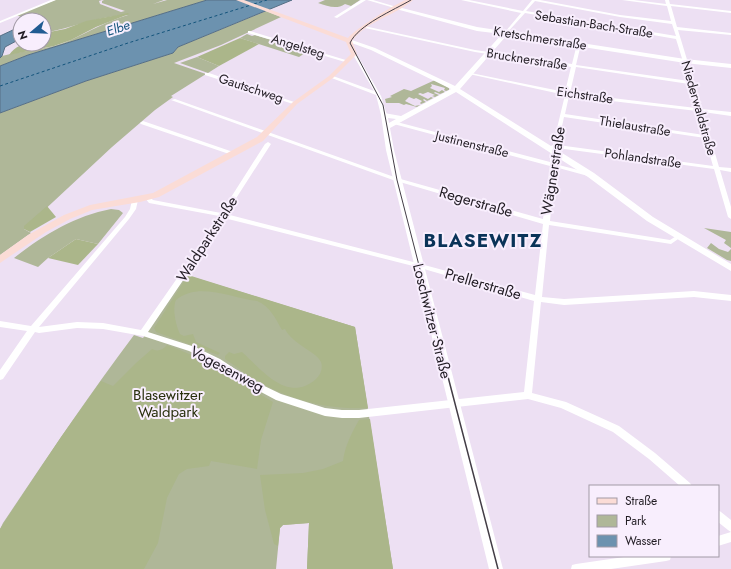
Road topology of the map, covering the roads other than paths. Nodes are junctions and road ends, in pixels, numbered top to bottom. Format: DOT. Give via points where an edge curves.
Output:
graph roads {
  1 [pos="54,0"];
  2 [pos="239,0"];
  3 [pos="364,0"];
  4 [pos="369,0"];
  5 [pos="410,0"];
  6 [pos="463,0"];
  7 [pos="534,0"];
  8 [pos="624,0"];
  9 [pos="667,0"];
  10 [pos="669,6"];
  11 [pos="398,8"];
  12 [pos="523,12"];
  13 [pos="731,12"];
  14 [pos="336,17"];
  15 [pos="0,22"];
  16 [pos="675,26"];
  17 [pos="365,27"];
  18 [pos="249,32"];
  19 [pos="506,33"];
  20 [pos="355,34"];
  21 [pos="731,34"];
  22 [pos="335,36"];
  23 [pos="678,38"];
  24 [pos="348,41"];
  25 [pos="578,44"];
  26 [pos="354,53"];
  27 [pos="488,53"];
  28 [pos="347,61"];
  29 [pos="685,61"];
  30 [pos="573,66"];
  31 [pos="731,66"];
  32 [pos="207,74"];
  33 [pos="471,74"];
  34 [pos="331,76"];
  35 [pos="691,83"];
  36 [pos="456,89"];
  37 [pos="378,94"];
  38 [pos="568,94"];
  39 [pos="173,100"];
  40 [pos="295,104"];
  41 [pos="700,110"];
  42 [pos="731,114"];
  43 [pos="384,115"];
  44 [pos="563,115"];
  45 [pos="402,118"];
  46 [pos="143,122"];
  47 [pos="389,125"];
  48 [pos="267,133"];
  49 [pos="707,136"];
  50 [pos="278,138"];
  51 [pos="254,142"];
  52 [pos="268,144"];
  53 [pos="554,148"];
  54 [pos="234,154"];
  55 [pos="552,164"];
  56 [pos="716,168"];
  57 [pos="731,170"];
  58 [pos="591,175"];
  59 [pos="396,179"];
  60 [pos="146,199"];
  61 [pos="731,214"];
  62 [pos="223,215"];
  63 [pos="545,222"];
  64 [pos="678,237"];
  65 [pos="0,260"];
  66 [pos="419,266"];
  67 [pos="731,268"];
  68 [pos="731,298"];
  69 [pos="538,299"];
  70 [pos="0,324"];
  71 [pos="33,330"];
  72 [pos="143,333"];
  73 [pos="0,377"];
  74 [pos="528,395"];
  75 [pos="454,404"];
  76 [pos="686,485"];
  77 [pos="719,516"];
  78 [pos="731,527"];
  79 [pos="731,537"];
  80 [pos="719,541"];
  81 [pos="659,557"];
  82 [pos="496,569"];
  83 [pos="576,569"];
  1 -- 15 [label="street"];
  2 -- 22 [label="main road"];
  3 -- 14 [label="street"];
  4 -- 11 [label="street"];
  5 -- 11 [label="main road"];
  6 -- 12 [label="street, Sebastian-Bach-Straße"];
  7 -- 12 [label="street"];
  7 -- 16 [label="street"];
  8 -- 10 [label="street"];
  9 -- 10 [label="street, Niederwaldstraße"];
  10 -- 13 [label="street"];
  10 -- 16 [label="street, Niederwaldstraße"];
  11 -- 17 [label="main road"];
  11 -- 19 [label="street, Kretschmerstraße" via="463,26"];
  12 -- 19 [label="street"];
  12 -- 23 [label="street, Sebastian-Bach-Straße"];
  16 -- 21 [label="street"];
  16 -- 23 [label="street, Niederwaldstraße"];
  17 -- 20 [label="main road"];
  17 -- 27 [label="street, Brucknerstraße"];
  18 -- 28 [label="street, Angelsteg"];
  19 -- 25 [label="street, Kretschmerstraße"];
  19 -- 27 [label="street"];
  20 -- 22 [label="main road"];
  20 -- 24 [label="main road"];
  22 -- 24 [label="main road"];
  23 -- 29 [label="street, Niederwaldstraße"];
  24 -- 26 [label="main road"];
  24 -- 36 [label="street" via="373,49"];
  25 -- 29 [label="street, Kretschmerstraße"];
  25 -- 30 [label="street, Wägnerstraße"];
  26 -- 28 [label="main road"];
  26 -- 37 [label="street, Loschwitzer Straße"];
  27 -- 30 [label="street, Brucknerstraße"];
  27 -- 33 [label="street"];
  28 -- 34 [label="main road"];
  29 -- 31 [label="street, Kretschmerstraße"];
  29 -- 35 [label="street, Niederwaldstraße"];
  30 -- 35 [label="street, Brucknerstraße"];
  30 -- 38 [label="street, Wägnerstraße"];
  32 -- 40 [label="street, Gautschweg"];
  33 -- 36 [label="street"];
  33 -- 38 [label="street, Eichstraße"];
  34 -- 37 [label="street"];
  34 -- 40 [label="main road"];
  35 -- 41 [label="street, Niederwaldstraße"];
  36 -- 45 [label="street"];
  36 -- 53 [label="street"];
  37 -- 43 [label="street, Loschwitzer Straße"];
  38 -- 41 [label="street, Eichstraße"];
  38 -- 44 [label="street, Wägnerstraße"];
  39 -- 48 [label="street, Regerstraße"];
  40 -- 48 [label="main road"];
  41 -- 42 [label="street, Eichstraße"];
  41 -- 49 [label="street, Niederwaldstraße"];
  43 -- 45 [label="street"];
  43 -- 47 [label="street, Loschwitzer Straße"];
  44 -- 49 [label="street, Thielaustraße"];
  44 -- 53 [label="street, Wägnerstraße"];
  45 -- 47 [label="street"];
  46 -- 54 [label="street"];
  47 -- 55 [label="street, Justinenstraße"];
  47 -- 59 [label="street, Loschwitzer Straße"];
  48 -- 50 [label="street, Regerstraße"];
  48 -- 51 [label="main road"];
  49 -- 56 [label="street, Niederwaldstraße"];
  50 -- 51 [label="street, Regerstraße"];
  50 -- 59 [label="street, Regerstraße"];
  51 -- 54 [label="main road"];
  52 -- 62 [label="street, Waldparkstraße"];
  53 -- 55 [label="street, Wägnerstraße"];
  53 -- 56 [label="street, Pohlandstraße"];
  53 -- 58 [label="street"];
  54 -- 60 [label="main road"];
  55 -- 58 [label="street, Justinenstraße"];
  55 -- 63 [label="street, Wägnerstraße"];
  56 -- 57 [label="street, Pohlandstraße"];
  56 -- 61 [label="street, Niederwaldstraße"];
  58 -- 64 [label="street" via="650,220"];
  59 -- 63 [label="street, Regerstraße"];
  59 -- 66 [label="street, Loschwitzer Straße"];
  60 -- 62 [label="street, Prellerstraße"];
  60 -- 65 [label="main road" via="90,208 67,217 21,244"];
  60 -- 71 [label="street" via="133,209"];
  62 -- 66 [label="street, Prellerstraße"];
  62 -- 72 [label="street, Waldparkstraße"];
  63 -- 64 [label="street, Regerstraße" via="670,242"];
  63 -- 69 [label="street, Wägnerstraße"];
  64 -- 67 [label="street"];
  66 -- 69 [label="street, Prellerstraße"];
  66 -- 75 [label="street, Loschwitzer Straße"];
  68 -- 69 [label="street, Prellerstraße" via="694,294 564,302"];
  69 -- 74 [label="street, Wägnerstraße"];
  70 -- 71 [label="street, Vogesenweg"];
  71 -- 72 [label="street, Vogesenweg" via="86,325"];
  71 -- 73 [label="street"];
  72 -- 75 [label="street, Vogesenweg" via="192,349 279,397 325,412 359,414"];
  74 -- 75 [label="street, Vogesenweg"];
  74 -- 76 [label="street" via="563,405 616,429"];
  75 -- 82 [label="street, Loschwitzer Straße"];
  77 -- 78 [label="street"];
  79 -- 80 [label="street"];
  81 -- 83 [label="street"];
}
